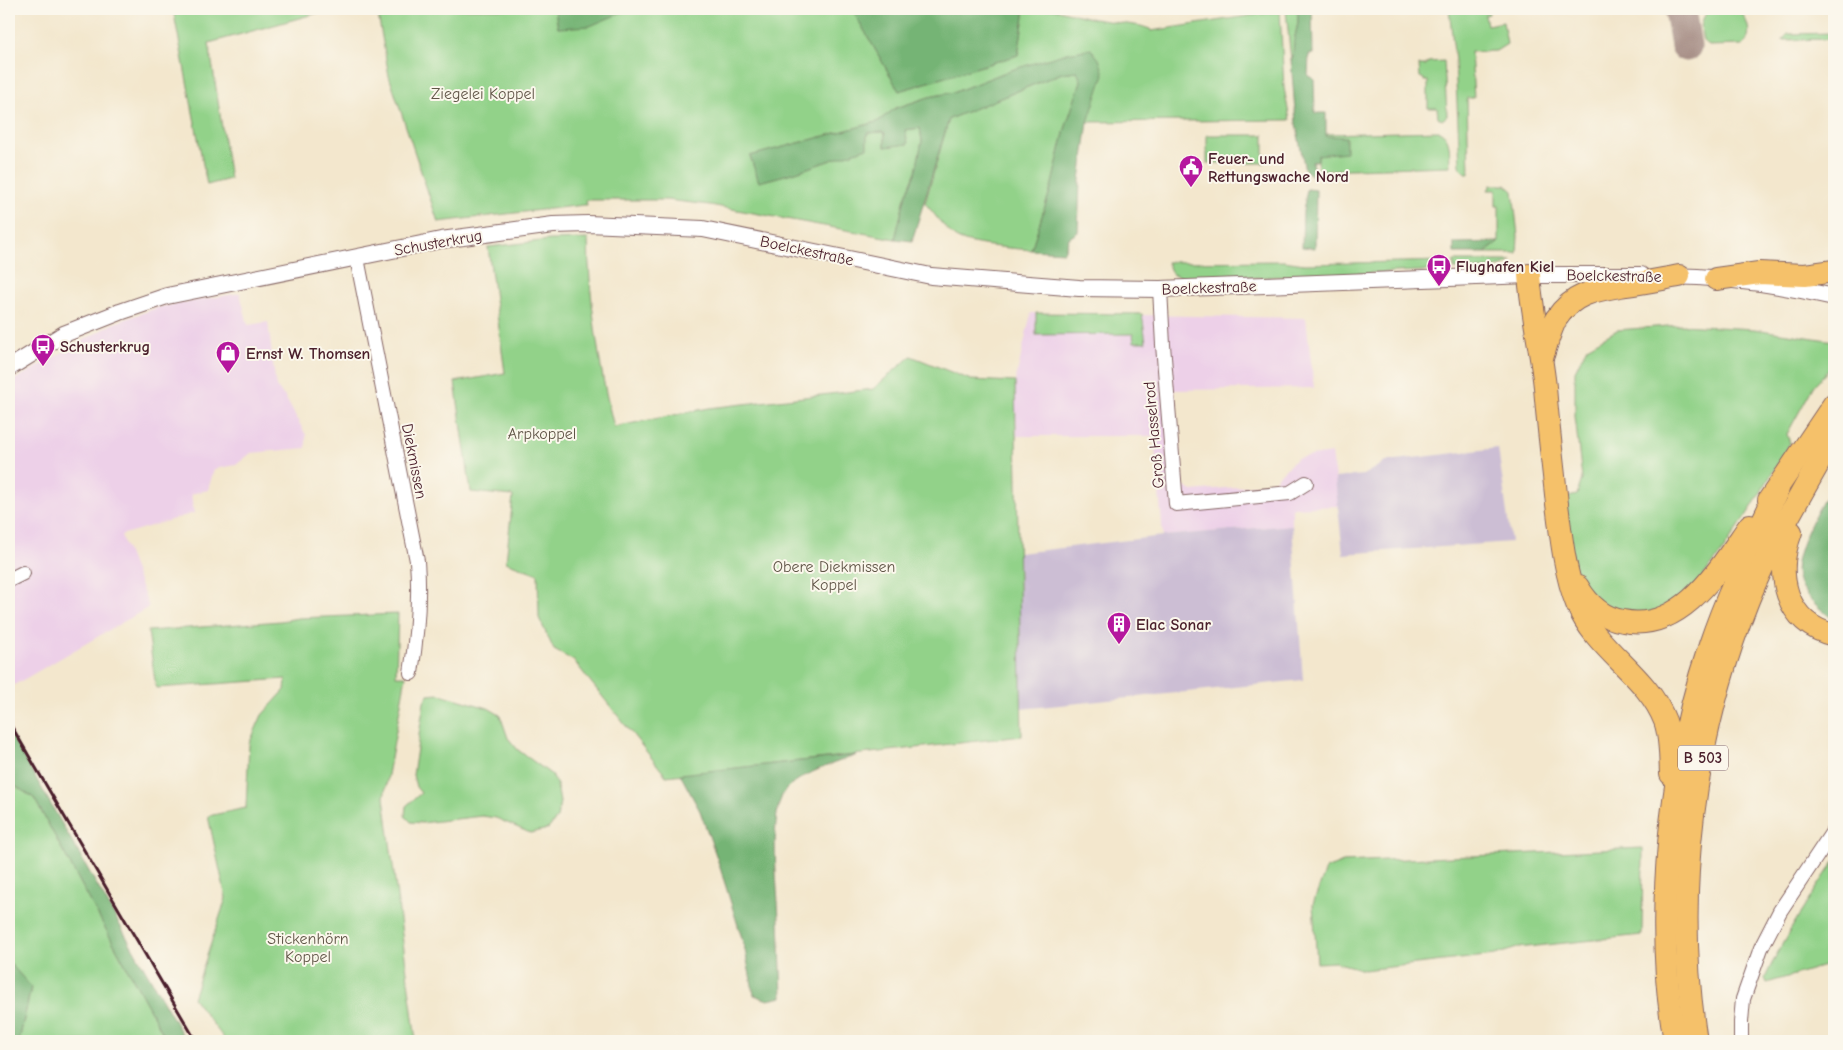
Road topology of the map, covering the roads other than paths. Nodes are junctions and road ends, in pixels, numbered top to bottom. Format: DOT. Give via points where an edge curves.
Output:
graph roads {
  1 [pos="588,224"];
  2 [pos="357,258"];
  3 [pos="1834,271"];
  4 [pos="1529,275"];
  5 [pos="1680,276"];
  6 [pos="1716,279"];
  7 [pos="1160,289"];
  8 [pos="1834,297"];
  9 [pos="1542,359"];
  10 [pos="9,368"];
  11 [pos="1834,404"];
  12 [pos="1834,436"];
  13 [pos="1306,483"];
  14 [pos="1778,489"];
  15 [pos="1803,493"];
  16 [pos="1567,567"];
  17 [pos="23,573"];
  18 [pos="9,580"];
  19 [pos="1834,636"];
  20 [pos="411,673"];
  21 [pos="1674,807"];
  22 [pos="1834,830"];
  23 [pos="1675,1041"];
  24 [pos="1696,1041"];
  25 [pos="1741,1041"];
  1 -- 2 [label="street, Schusterkrug" via="553,225 441,240"];
  1 -- 7 [label="street, Boelckestraße" via="703,229 931,276 1079,288"];
  2 -- 10 [label="street, Schusterkrug" via="158,299 64,334"];
  2 -- 20 [label="street, Diekmissen" via="417,561 418,608"];
  3 -- 6 [label="highway" via="1805,275 1759,273"];
  4 -- 5 [label="street, Boelckestraße"];
  4 -- 7 [label="street, Boelckestraße"];
  4 -- 9 [label="highway"];
  5 -- 6 [label="street, Boelckestraße"];
  5 -- 9 [label="highway" via="1600,288 1581,296 1557,318"];
  6 -- 8 [label="street, Boelckestraße" via="1806,290"];
  7 -- 13 [label="street, Groß Hasselrod" via="1176,504 1290,493"];
  9 -- 16 [label="highway"];
  11 -- 14 [label="highway, B 503"];
  12 -- 15 [label="highway, B 503"];
  14 -- 16 [label="highway" via="1707,582 1686,604 1666,618 1631,623 1610,617 1588,601"];
  14 -- 21 [label="highway, B 503" via="1732,588 1710,645 1692,705"];
  15 -- 19 [label="highway, B 503" via="1784,557 1783,574 1787,592 1802,618"];
  15 -- 24 [label="highway, B 503" via="1748,599 1713,707 1697,788 1687,890 1687,952"];
  16 -- 21 [label="highway, B 503" via="1582,615 1607,649 1651,695 1665,723"];
  17 -- 18 [label="street"];
  21 -- 23 [label="highway, B 503" via="1668,860 1666,934"];
  22 -- 25 [label="street" via="1780,911 1761,948 1743,999"];
}
